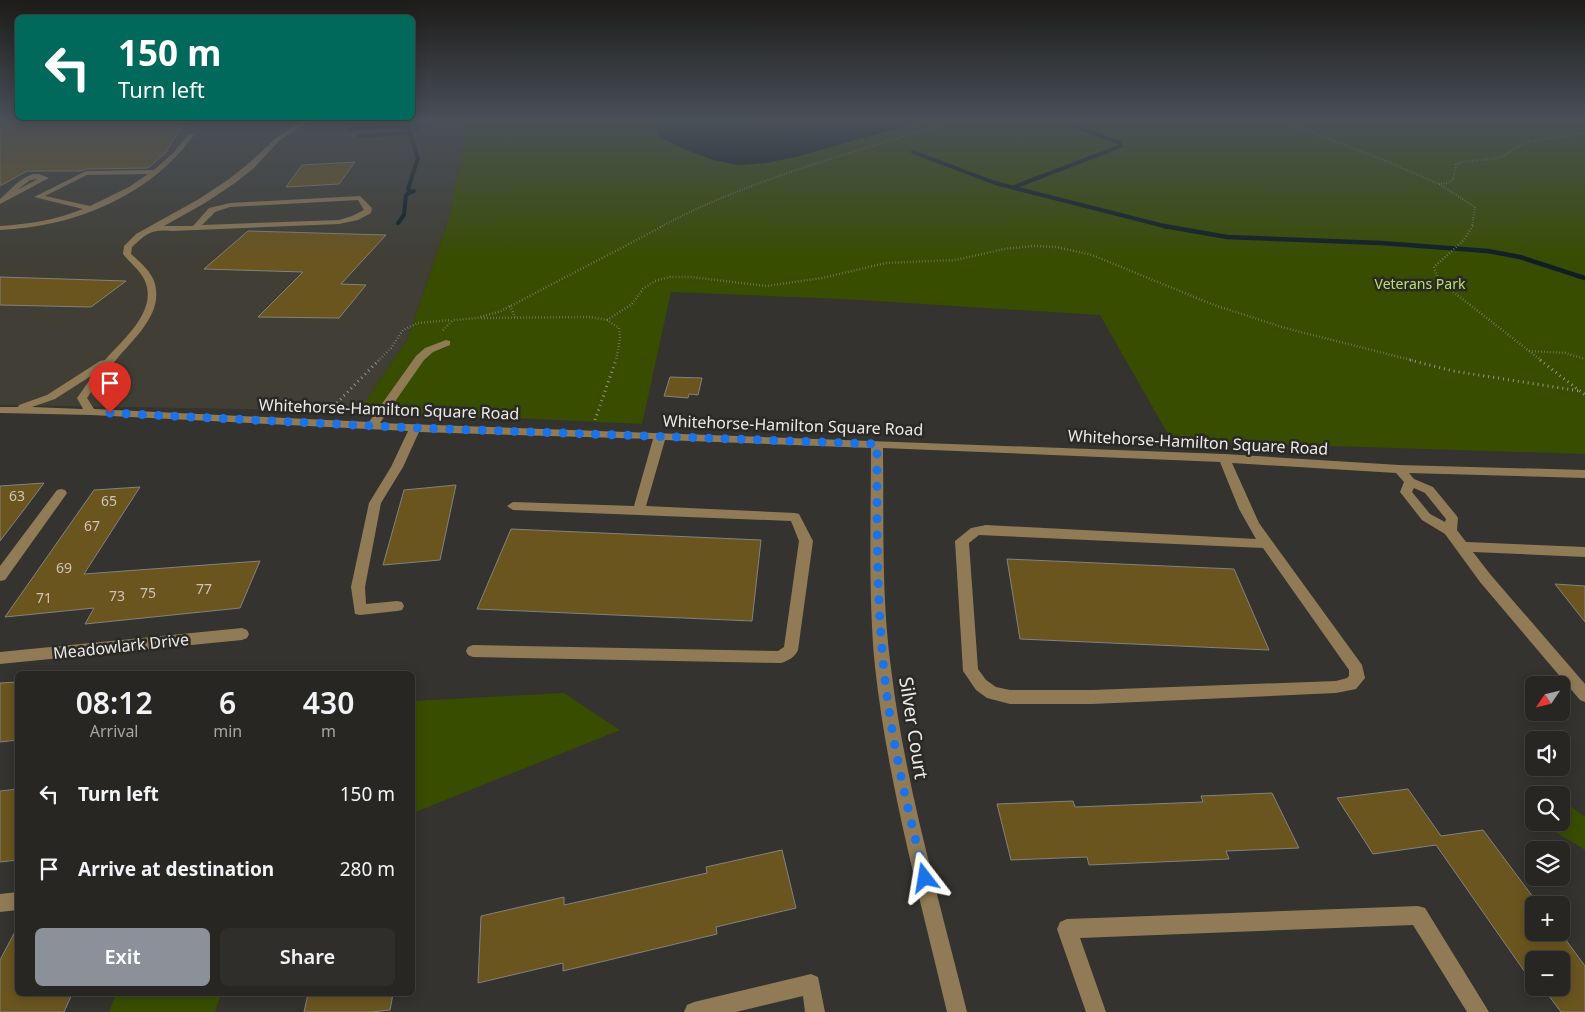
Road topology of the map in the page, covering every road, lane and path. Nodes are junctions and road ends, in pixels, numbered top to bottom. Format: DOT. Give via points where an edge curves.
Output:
graph roads {
  1 [pos="162,166"];
  2 [pos="251,166"];
  3 [pos="814,166"];
  4 [pos="1398,166"];
  5 [pos="1456,166"];
  6 [pos="156,172"];
  7 [pos="1439,184"];
  8 [pos="90,208"];
  9 [pos="154,227"];
  10 [pos="0,228"];
  11 [pos="13,228"];
  12 [pos="195,228"];
  13 [pos="0,236"];
  14 [pos="510,306"];
  15 [pos="477,318"];
  16 [pos="516,319"];
  17 [pos="452,320"];
  18 [pos="606,320"];
  19 [pos="446,343"];
  20 [pos="1528,351"];
  21 [pos="112,358"];
  22 [pos="1585,359"];
  23 [pos="1580,391"];
  24 [pos="1585,395"];
  25 [pos="322,408"];
  26 [pos="0,410"];
  27 [pos="15,410"];
  28 [pos="91,412"];
  29 [pos="372,426"];
  30 [pos="416,428"];
  31 [pos="590,433"];
  32 [pos="660,436"];
  33 [pos="877,444"];
  34 [pos="1224,458"];
  35 [pos="1399,469"];
  36 [pos="1585,474"];
  37 [pos="1410,482"];
  38 [pos="61,493"];
  39 [pos="513,506"];
  40 [pos="639,510"];
  41 [pos="1450,531"];
  42 [pos="1268,544"];
  43 [pos="1463,547"];
  44 [pos="1585,552"];
  45 [pos="0,576"];
  46 [pos="397,606"];
  47 [pos="242,634"];
  48 [pos="474,651"];
  49 [pos="0,658"];
  50 [pos="1585,695"];
  51 [pos="15,901"];
  52 [pos="0,903"];
  53 [pos="694,1012"];
  54 [pos="815,1012"];
  55 [pos="957,1012"];
  56 [pos="1096,1012"];
  57 [pos="1479,1012"];
  1 -- 6 [label="street"];
  2 -- 9 [label="street" via="202,201"];
  3 -- 14 [label="path" via="694,209"];
  4 -- 7 [label="path"];
  5 -- 7 [label="path" via="1453,180"];
  6 -- 8 [label="street"];
  6 -- 8 [label="street" via="86,173 38,197"];
  7 -- 20 [label="path" via="1475,207 1474,225 1434,267 1438,280"];
  8 -- 11 [label="street" via="44,224"];
  9 -- 12 [label="street"];
  9 -- 21 [label="street" via="133,240 126,250 150,282 152,294 148,312 138,329"];
  10 -- 11 [label="street"];
  11 -- 13 [label="street"];
  12 -- 12 [label="street" via="339,222 363,215 368,208 360,198 246,201 212,210"];
  14 -- 15 [label="path"];
  14 -- 16 [label="path"];
  15 -- 16 [label="path"];
  15 -- 17 [label="path"];
  16 -- 18 [label="path" via="590,317"];
  17 -- 19 [label="path" via="443,331"];
  17 -- 25 [label="path" via="418,323 403,330 391,348 332,408"];
  18 -- 23 [label="path" via="632,304 643,289 670,277 766,286 822,278 886,263 956,260 1004,249 1056,247 1092,255 1214,305 1294,330 1453,371"];
  18 -- 31 [label="path" via="620,328 622,338"];
  19 -- 29 [label="street" via="420,358"];
  20 -- 22 [label="path" via="1566,353"];
  20 -- 23 [label="path"];
  21 -- 27 [label="street" via="51,397"];
  21 -- 28 [label="street" via="82,398"];
  23 -- 24 [label="path"];
  26 -- 27 [label="street, Whitehorse-Hamilton Square Road"];
  27 -- 28 [label="street, Whitehorse-Hamilton Square Road"];
  28 -- 29 [label="street, Whitehorse-Hamilton Square Road"];
  29 -- 30 [label="street, Whitehorse-Hamilton Square Road"];
  30 -- 31 [label="street, Whitehorse-Hamilton Square Road"];
  30 -- 46 [label="street" via="375,503 358,587 360,610"];
  31 -- 32 [label="street, Whitehorse-Hamilton Square Road"];
  32 -- 33 [label="street, Whitehorse-Hamilton Square Road"];
  32 -- 40 [label="street"];
  33 -- 34 [label="street, Whitehorse-Hamilton Square Road"];
  33 -- 55 [label="street, Silver Court" via="879,618 887,696 902,783"];
  34 -- 35 [label="street, Whitehorse-Hamilton Square Road"];
  34 -- 42 [label="street" via="1253,524"];
  35 -- 36 [label="street, Whitehorse-Hamilton Square Road"];
  35 -- 37 [label="street"];
  37 -- 41 [label="street" via="1429,490 1452,518"];
  37 -- 41 [label="street" via="1406,492 1426,517"];
  38 -- 45 [label="street"];
  39 -- 40 [label="street"];
  40 -- 48 [label="street" via="795,517 806,541 791,650 781,657"];
  41 -- 43 [label="street"];
  42 -- 42 [label="street" via="1357,669 1357,678 1351,684 1102,697 1010,697 992,693 971,671 962,541 976,531"];
  43 -- 44 [label="street"];
  43 -- 50 [label="street" via="1485,578"];
  47 -- 49 [label="street, Meadowlark Drive"];
  51 -- 52 [label="street"];
  53 -- 54 [label="street" via="811,984"];
  56 -- 57 [label="street" via="1067,929 1418,915"];
}
